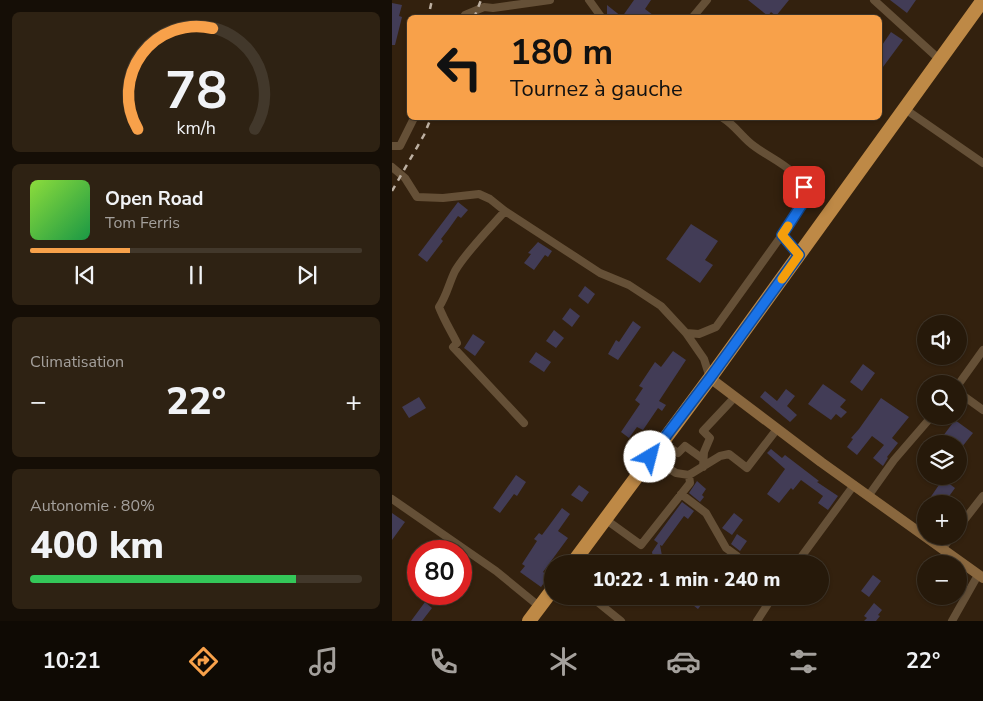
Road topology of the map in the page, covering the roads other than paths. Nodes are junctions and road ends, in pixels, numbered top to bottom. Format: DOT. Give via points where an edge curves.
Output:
graph roads {
  1 [pos="550,0"];
  2 [pos="589,0"];
  3 [pos="707,0"];
  4 [pos="874,0"];
  5 [pos="982,0"];
  6 [pos="465,15"];
  7 [pos="600,15"];
  8 [pos="694,15"];
  9 [pos="939,59"];
  10 [pos="906,109"];
  11 [pos="413,120"];
  12 [pos="726,120"];
  13 [pos="392,146"];
  14 [pos="982,163"];
  15 [pos="392,167"];
  16 [pos="505,211"];
  17 [pos="782,235"];
  18 [pos="799,255"];
  19 [pos="686,333"];
  20 [pos="982,350"];
  21 [pos="965,375"];
  22 [pos="710,378"];
  23 [pos="734,398"];
  24 [pos="967,399"];
  25 [pos="982,410"];
  26 [pos="524,423"];
  27 [pos="924,425"];
  28 [pos="777,429"];
  29 [pos="662,442"];
  30 [pos="650,457"];
  31 [pos="703,463"];
  32 [pos="689,476"];
  33 [pos="854,485"];
  34 [pos="681,494"];
  35 [pos="869,495"];
  36 [pos="982,496"];
  37 [pos="392,499"];
  38 [pos="967,516"];
  39 [pos="605,519"];
  40 [pos="945,545"];
  41 [pos="942,549"];
  42 [pos="579,555"];
  43 [pos="736,555"];
  44 [pos="803,555"];
  45 [pos="980,577"];
  46 [pos="544,601"];
  47 [pos="601,605"];
  48 [pos="767,605"];
  49 [pos="540,607"];
  50 [pos="529,621"];
  51 [pos="621,621"];
  52 [pos="757,621"];
  53 [pos="952,621"];
  1 -- 6 [label="street" via="484,7"];
  2 -- 7 [label="street"];
  3 -- 8 [label="street"];
  4 -- 9 [label="street"];
  5 -- 9 [label="highway"];
  9 -- 10 [label="highway"];
  10 -- 14 [label="street"];
  10 -- 18 [label="highway"];
  11 -- 13 [label="street" via="400,146"];
  12 -- 17 [label="street" via="750,143 778,160 804,187 806,198"];
  15 -- 16 [label="street" via="405,178 416,197 479,194"];
  16 -- 19 [label="street" via="600,273 629,285 661,306"];
  16 -- 26 [label="street" via="455,272 439,307 457,343 453,347"];
  17 -- 18 [label="street"];
  17 -- 19 [label="street" via="716,327 699,334"];
  18 -- 22 [label="highway"];
  19 -- 22 [label="street" via="704,359"];
  20 -- 21 [label="street"];
  22 -- 23 [label="main road"];
  22 -- 29 [label="highway"];
  23 -- 28 [label="main road"];
  23 -- 31 [label="street" via="703,431 710,438"];
  24 -- 25 [label="street"];
  27 -- 35 [label="street"];
  28 -- 31 [label="street" via="747,468 729,454"];
  28 -- 33 [label="main road"];
  29 -- 30 [label="highway"];
  29 -- 31 [label="street" via="678,453 685,446"];
  30 -- 32 [label="street" via="676,473"];
  30 -- 39 [label="highway"];
  31 -- 32 [label="street"];
  32 -- 34 [label="street" via="690,483"];
  33 -- 35 [label="main road"];
  33 -- 44 [label="street"];
  34 -- 39 [label="street" via="641,545"];
  34 -- 43 [label="street" via="706,513 726,548"];
  35 -- 41 [label="main road"];
  36 -- 38 [label="street"];
  37 -- 49 [label="street" via="496,571"];
  39 -- 42 [label="highway"];
  40 -- 41 [label="street"];
  41 -- 45 [label="main road"];
  45 -- 53 [label="street"];
  46 -- 49 [label="highway"];
  47 -- 51 [label="street"];
  48 -- 52 [label="street"];
  49 -- 50 [label="highway"];
}
